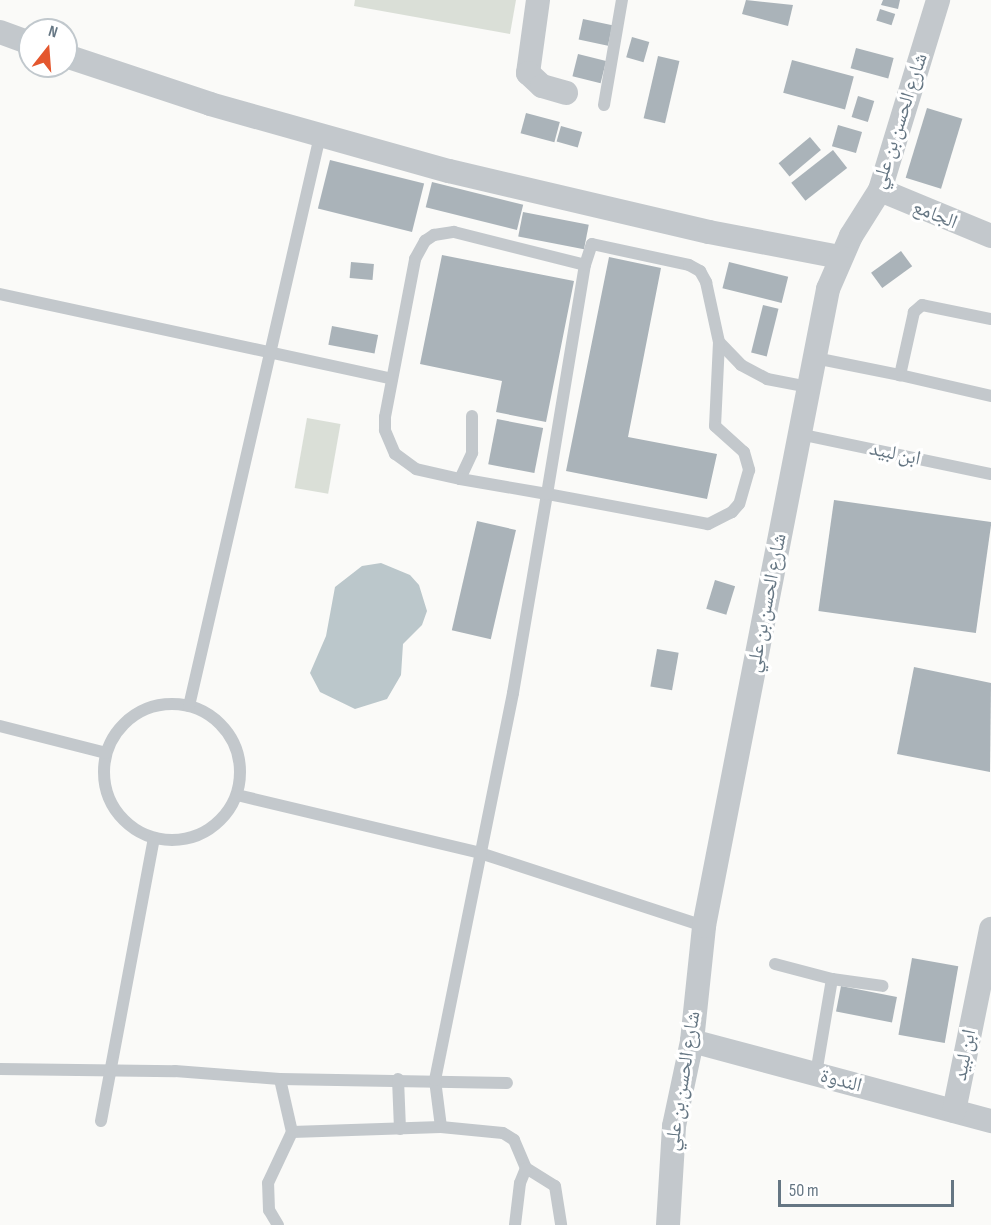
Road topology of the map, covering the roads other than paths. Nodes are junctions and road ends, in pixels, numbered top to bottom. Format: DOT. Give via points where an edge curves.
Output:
graph roads {
  1 [pos="538,0"];
  2 [pos="622,0"];
  3 [pos="938,0"];
  4 [pos="0,32"];
  5 [pos="18,39"];
  6 [pos="78,60"];
  7 [pos="566,93"];
  8 [pos="604,105"];
  9 [pos="320,136"];
  10 [pos="880,190"];
  11 [pos="991,236"];
  12 [pos="840,257"];
  13 [pos="585,265"];
  14 [pos="0,294"];
  15 [pos="991,319"];
  16 [pos="719,342"];
  17 [pos="268,352"];
  18 [pos="815,358"];
  19 [pos="900,375"];
  20 [pos="392,379"];
  21 [pos="809,387"];
  22 [pos="991,396"];
  23 [pos="472,416"];
  24 [pos="799,435"];
  25 [pos="991,474"];
  26 [pos="460,479"];
  27 [pos="547,494"];
  28 [pos="189,706"];
  29 [pos="0,726"];
  30 [pos="106,753"];
  31 [pos="237,795"];
  32 [pos="154,838"];
  33 [pos="480,854"];
  34 [pos="704,926"];
  35 [pos="991,929"];
  36 [pos="775,964"];
  37 [pos="832,979"];
  38 [pos="884,986"];
  39 [pos="692,1041"];
  40 [pos="0,1069"];
  41 [pos="111,1072"];
  42 [pos="816,1074"];
  43 [pos="280,1079"];
  44 [pos="398,1079"];
  45 [pos="435,1080"];
  46 [pos="507,1083"];
  47 [pos="954,1111"];
  48 [pos="101,1121"];
  49 [pos="991,1121"];
  50 [pos="441,1127"];
  51 [pos="400,1129"];
  52 [pos="292,1132"];
  53 [pos="526,1168"];
  54 [pos="278,1225"];
  55 [pos="515,1225"];
  56 [pos="561,1225"];
  57 [pos="668,1225"];
  1 -- 7 [label="street" via="528,73 533,81"];
  2 -- 8 [label="lane"];
  3 -- 10 [label="street, شارع الحسن بن علي"];
  4 -- 5 [label="street"];
  6 -- 9 [label="street"];
  9 -- 12 [label="street" via="578,203"];
  9 -- 17 [label="lane"];
  10 -- 11 [label="street, الجامع"];
  10 -- 12 [label="street, شارع الحسن بن علي"];
  12 -- 18 [label="street, شارع الحسن بن علي" via="828,289"];
  13 -- 16 [label="lane" via="589,248 598,243 689,265 706,282"];
  13 -- 20 [label="lane" via="454,232 434,235 419,249 415,259"];
  13 -- 27 [label="lane"];
  14 -- 17 [label="lane"];
  15 -- 19 [label="lane" via="922,305 914,312"];
  16 -- 21 [label="lane" via="741,365 767,379"];
  16 -- 27 [label="lane" via="715,426 749,459 747,482 732,512 708,524"];
  17 -- 20 [label="lane"];
  17 -- 28 [label="lane"];
  18 -- 19 [label="lane"];
  18 -- 21 [label="street, شارع الحسن بن علي"];
  19 -- 22 [label="lane"];
  20 -- 26 [label="lane" via="385,430 395,454 416,469"];
  21 -- 24 [label="street, شارع الحسن بن علي"];
  23 -- 26 [label="lane" via="472,453"];
  24 -- 25 [label="lane, ابن لبيد"];
  24 -- 34 [label="street, شارع الحسن بن علي"];
  26 -- 27 [label="lane"];
  27 -- 33 [label="lane"];
  28 -- 30 [label="lane" via="168,704 148,708 115,734"];
  28 -- 31 [label="lane" via="227,730 237,750 241,772"];
  29 -- 30 [label="lane"];
  30 -- 32 [label="lane" via="104,775 108,795 134,829"];
  31 -- 32 [label="lane" via="224,817 204,833 179,840"];
  31 -- 33 [label="lane"];
  32 -- 41 [label="lane"];
  33 -- 34 [label="lane"];
  33 -- 45 [label="lane"];
  34 -- 39 [label="street, شارع الحسن بن علي"];
  35 -- 47 [label="street, ابن لبيد"];
  36 -- 37 [label="lane"];
  37 -- 38 [label="lane"];
  37 -- 42 [label="lane"];
  39 -- 42 [label="street, الندوة"];
  39 -- 57 [label="street, شارع الحسن بن علي" via="674,1126"];
  40 -- 41 [label="lane"];
  41 -- 43 [label="lane" via="175,1071"];
  41 -- 48 [label="lane"];
  42 -- 47 [label="street, الندوة"];
  43 -- 44 [label="lane"];
  43 -- 52 [label="lane"];
  44 -- 45 [label="lane"];
  44 -- 51 [label="lane"];
  45 -- 46 [label="lane"];
  45 -- 50 [label="lane"];
  47 -- 49 [label="street, الندوة"];
  50 -- 51 [label="lane"];
  50 -- 53 [label="lane" via="503,1133 514,1140"];
  51 -- 52 [label="lane"];
  52 -- 54 [label="lane" via="268,1182 269,1210"];
  53 -- 55 [label="lane" via="520,1183"];
  53 -- 56 [label="lane" via="555,1186"];
}
